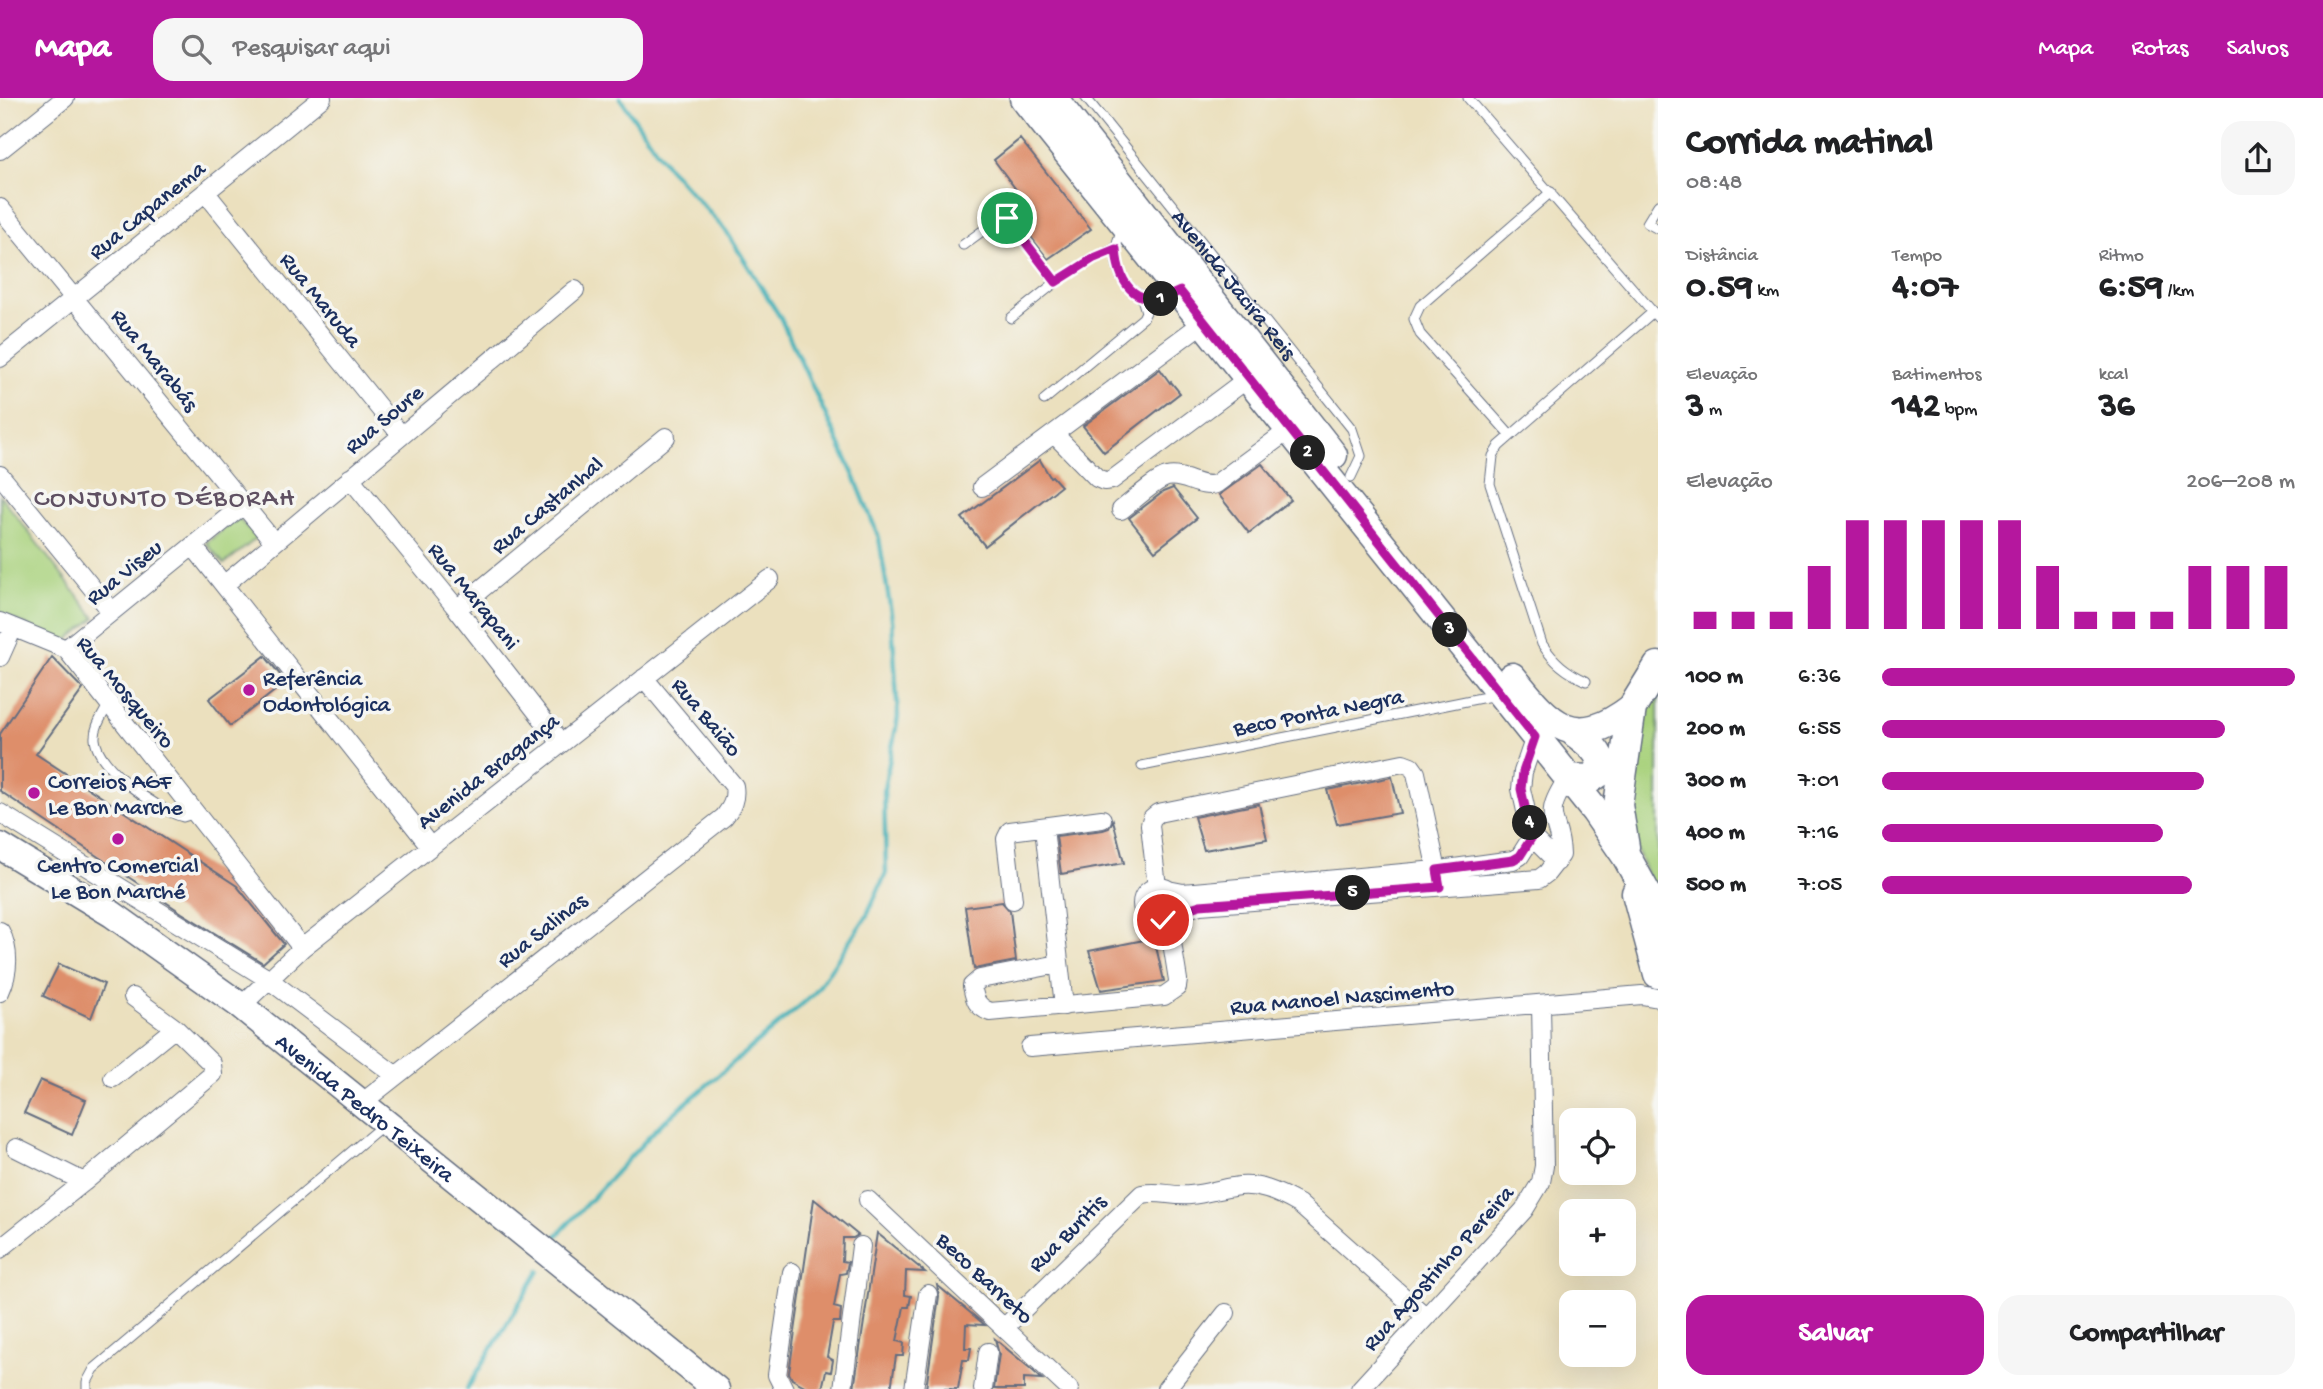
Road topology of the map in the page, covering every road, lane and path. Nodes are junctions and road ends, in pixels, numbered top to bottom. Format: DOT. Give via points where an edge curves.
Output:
graph roads {
  1 [pos="65,98"];
  2 [pos="322,98"];
  3 [pos="1024,98"];
  4 [pos="1053,98"];
  5 [pos="1086,98"];
  6 [pos="1468,98"];
  7 [pos="0,150"];
  8 [pos="1551,192"];
  9 [pos="206,193"];
  10 [pos="1658,205"];
  11 [pos="0,208"];
  12 [pos="1658,229"];
  13 [pos="1121,236"];
  14 [pos="962,245"];
  15 [pos="1056,282"];
  16 [pos="575,290"];
  17 [pos="1180,291"];
  18 [pos="75,297"];
  19 [pos="1142,298"];
  20 [pos="1656,315"];
  21 [pos="1011,318"];
  22 [pos="1204,322"];
  23 [pos="0,358"];
  24 [pos="1248,379"];
  25 [pos="1044,400"];
  26 [pos="1289,430"];
  27 [pos="401,435"];
  28 [pos="1055,435"];
  29 [pos="1510,435"];
  30 [pos="666,437"];
  31 [pos="0,475"];
  32 [pos="350,478"];
  33 [pos="1351,478"];
  34 [pos="982,487"];
  35 [pos="243,505"];
  36 [pos="1121,510"];
  37 [pos="274,542"];
  38 [pos="193,546"];
  39 [pos="769,579"];
  40 [pos="224,585"];
  41 [pos="457,609"];
  42 [pos="111,611"];
  43 [pos="7,625"];
  44 [pos="66,649"];
  45 [pos="0,657"];
  46 [pos="1658,666"];
  47 [pos="644,678"];
  48 [pos="1586,681"];
  49 [pos="1501,694"];
  50 [pos="109,703"];
  51 [pos="1632,708"];
  52 [pos="1574,732"];
  53 [pos="1535,737"];
  54 [pos="561,743"];
  55 [pos="1142,766"];
  56 [pos="1567,778"];
  57 [pos="734,786"];
  58 [pos="0,813"];
  59 [pos="196,813"];
  60 [pos="1102,819"];
  61 [pos="1044,828"];
  62 [pos="1532,837"];
  63 [pos="0,846"];
  64 [pos="430,846"];
  65 [pos="1626,856"];
  66 [pos="1557,862"];
  67 [pos="1438,878"];
  68 [pos="1162,889"];
  69 [pos="1013,900"];
  70 [pos="1658,914"];
  71 [pos="1170,916"];
  72 [pos="0,931"];
  73 [pos="302,948"];
  74 [pos="1059,964"];
  75 [pos="1658,974"];
  76 [pos="268,979"];
  77 [pos="0,992"];
  78 [pos="134,996"];
  79 [pos="1658,998"];
  80 [pos="1541,1004"];
  81 [pos="242,1006"];
  82 [pos="1064,1006"];
  83 [pos="175,1028"];
  84 [pos="1030,1047"];
  85 [pos="394,1075"];
  86 [pos="113,1078"];
  87 [pos="363,1102"];
  88 [pos="387,1122"];
  89 [pos="16,1148"];
  90 [pos="84,1182"];
  91 [pos="868,1200"];
  92 [pos="861,1246"];
  93 [pos="0,1249"];
  94 [pos="792,1272"];
  95 [pos="928,1294"];
  96 [pos="1226,1313"];
  97 [pos="1426,1317"];
  98 [pos="1004,1328"];
  99 [pos="988,1352"];
  100 [pos="87,1389"];
  101 [pos="716,1389"];
  102 [pos="784,1389"];
  103 [pos="843,1389"];
  104 [pos="914,1389"];
  105 [pos="983,1389"];
  106 [pos="1069,1389"];
  107 [pos="1166,1389"];
  108 [pos="1360,1389"];
  1 -- 7 [label="street"];
  2 -- 9 [label="street, Rua Capanema"];
  3 -- 13 [label="main road"];
  4 -- 33 [label="main road, Avenida Jacira Reis"];
  5 -- 33 [label="lane, Avenida Jacira Reis" via="1352,429 1361,456"];
  6 -- 8 [label="lane"];
  8 -- 20 [label="lane"];
  8 -- 29 [label="lane" via="1420,306 1414,318 1420,334"];
  9 -- 18 [label="street, Rua Capanema"];
  9 -- 27 [label="street, Rua Maruda"];
  10 -- 12 [label="lane" via="1647,223"];
  11 -- 18 [label="street, Rua Marabás"];
  13 -- 15 [label="lane"];
  13 -- 17 [label="main road"];
  13 -- 19 [label="lane" via="1117,264 1122,277"];
  14 -- 15 [label="lane" via="1003,216"];
  15 -- 21 [label="lane"];
  16 -- 27 [label="street, Rua Soure"];
  17 -- 19 [label="lane" via="1166,298"];
  17 -- 22 [label="main road"];
  18 -- 23 [label="street, Rua Capanema"];
  18 -- 35 [label="street, Rua Marabás"];
  19 -- 25 [label="lane" via="1143,318"];
  20 -- 29 [label="lane"];
  22 -- 24 [label="main road"];
  22 -- 28 [label="street"];
  24 -- 26 [label="main road"];
  24 -- 28 [label="street" via="1112,480 1097,478"];
  26 -- 36 [label="street" via="1216,484 1165,477"];
  26 -- 49 [label="main road"];
  27 -- 32 [label="street, Rua Soure"];
  28 -- 34 [label="street"];
  29 -- 48 [label="lane" via="1493,456 1490,484 1542,644 1563,669"];
  30 -- 41 [label="street, Rua Castanhal"];
  31 -- 42 [label="street"];
  32 -- 37 [label="street, Rua Soure"];
  32 -- 41 [label="street, Rua Marapani"];
  33 -- 52 [label="main road, Avenida Jacira Reis" via="1540,711"];
  35 -- 37 [label="street, Rua Marabás"];
  35 -- 38 [label="street, Rua Viseu"];
  37 -- 40 [label="street, Rua Soure"];
  38 -- 40 [label="street"];
  38 -- 42 [label="street, Rua Viseu"];
  39 -- 47 [label="street, Avenida Bragança"];
  40 -- 64 [label="street"];
  41 -- 54 [label="street, Rua Marapani"];
  42 -- 44 [label="street, Rua Viseu"];
  43 -- 44 [label="street, Rua Mosqueiro"];
  43 -- 45 [label="street"];
  44 -- 50 [label="street, Rua Mosqueiro"];
  46 -- 51 [label="main road"];
  47 -- 54 [label="street, Avenida Bragança"];
  47 -- 57 [label="street, Rua Baião"];
  49 -- 53 [label="main road"];
  49 -- 55 [label="lane, Beco Ponta Negra"];
  50 -- 59 [label="street, Rua Mosqueiro"];
  50 -- 59 [label="lane" via="95,730 100,756 145,799 183,817"];
  51 -- 52 [label="main road" via="1608,725"];
  51 -- 65 [label="main road" via="1618,805"];
  52 -- 56 [label="main road, Avenida Jacira Reis" via="1602,764 1590,779"];
  53 -- 56 [label="main road"];
  53 -- 62 [label="street" via="1521,789"];
  54 -- 64 [label="street, Avenida Bragança"];
  56 -- 65 [label="main road"];
  56 -- 66 [label="street" via="1552,808 1561,847"];
  57 -- 85 [label="street, Rua Salinas" via="736,796 724,817"];
  58 -- 76 [label="street, Avenida Pedro Teixeira"];
  59 -- 73 [label="street, Rua Mosqueiro"];
  60 -- 61 [label="street"];
  61 -- 69 [label="street" via="1007,833"];
  61 -- 74 [label="street"];
  62 -- 66 [label="street"];
  62 -- 67 [label="street" via="1513,860"];
  63 -- 81 [label="street, Avenida Pedro Teixeira" via="112,914"];
  64 -- 73 [label="street, Avenida Bragança"];
  65 -- 70 [label="main road"];
  65 -- 75 [label="main road"];
  66 -- 67 [label="street" via="1539,878"];
  67 -- 68 [label="street" via="1184,893"];
  67 -- 68 [label="street" via="1416,773 1403,763 1158,813 1150,825"];
  67 -- 71 [label="street" via="1200,905"];
  68 -- 71 [label="street" via="1175,904"];
  68 -- 71 [label="street" via="1144,896 1144,912 1152,919"];
  71 -- 82 [label="street" via="1177,987 1164,996"];
  72 -- 77 [label="street" via="8,962"];
  73 -- 76 [label="street, Avenida Bragança"];
  74 -- 82 [label="street"];
  74 -- 82 [label="street" via="980,979 972,986 976,1003 990,1012"];
  76 -- 81 [label="street, Avenida Bragança"];
  76 -- 85 [label="street, Avenida Pedro Teixeira"];
  78 -- 83 [label="street"];
  79 -- 80 [label="street, Rua Manoel Nascimento" via="1642,995"];
  80 -- 84 [label="street, Rua Manoel Nascimento"];
  80 -- 97 [label="street, Rua Agostinho Pereira" via="1541,1182 1524,1210"];
  81 -- 87 [label="street, Avenida Pedro Teixeira"];
  83 -- 86 [label="street"];
  83 -- 90 [label="street" via="212,1064 213,1074"];
  85 -- 87 [label="street, Rua Salinas"];
  87 -- 88 [label="street, Avenida Pedro Teixeira"];
  88 -- 100 [label="lane" via="94,1369"];
  88 -- 101 [label="street, Avenida Pedro Teixeira"];
  89 -- 90 [label="street"];
  90 -- 93 [label="street"];
  91 -- 98 [label="street, Beco Barreto"];
  92 -- 103 [label="street"];
  94 -- 102 [label="street" via="777,1375"];
  95 -- 104 [label="street"];
  96 -- 107 [label="street"];
  97 -- 98 [label="street, Rua Buritis" via="1299,1205 1278,1192 1237,1186 1193,1195 1142,1194"];
  97 -- 108 [label="street, Rua Agostinho Pereira"];
  98 -- 106 [label="street, Beco Barreto"];
  99 -- 105 [label="street"];
}
